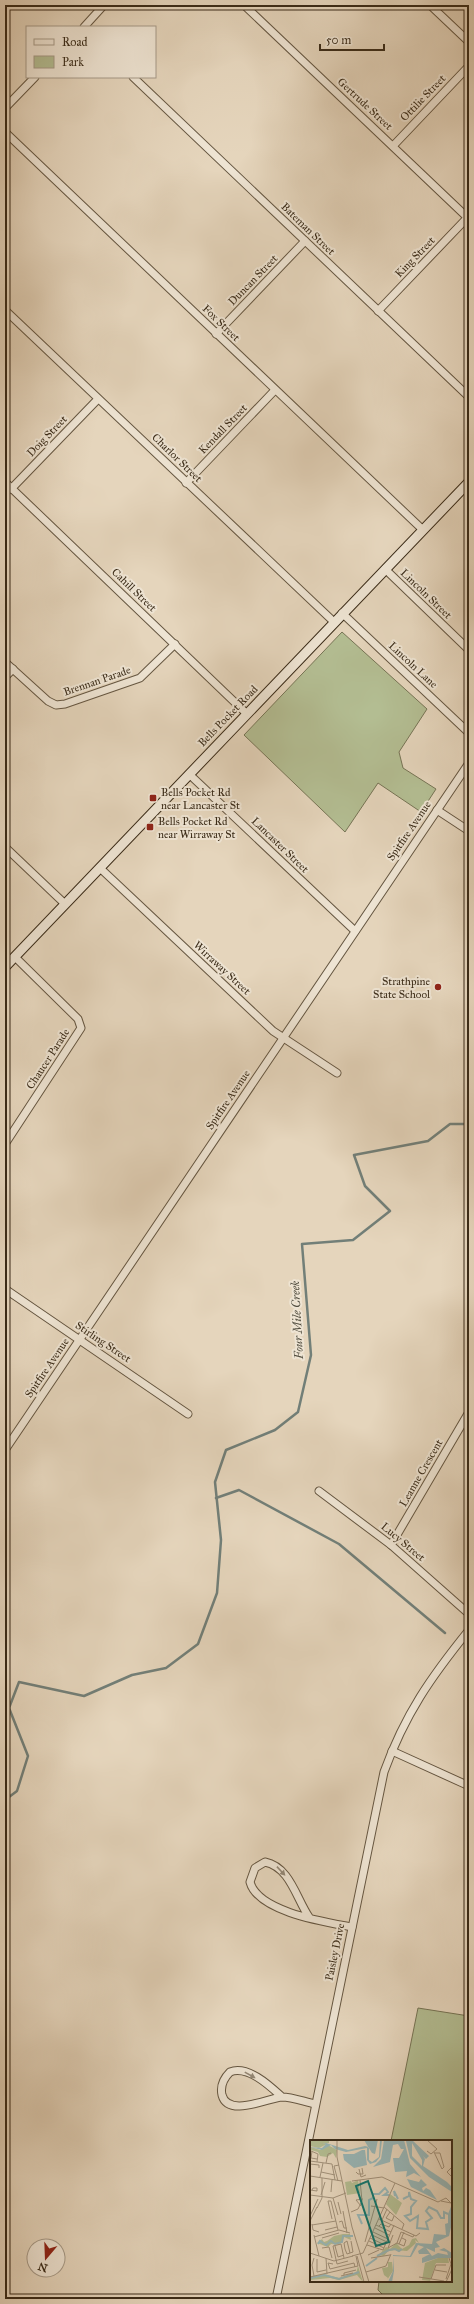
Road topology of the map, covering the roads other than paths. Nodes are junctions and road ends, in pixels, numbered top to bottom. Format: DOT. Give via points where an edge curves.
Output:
graph roads {
  1 [pos="104,5"];
  2 [pos="244,5"];
  3 [pos="430,5"];
  4 [pos="85,26"];
  5 [pos="469,42"];
  6 [pos="469,66"];
  7 [pos="34,78"];
  8 [pos="134,78"];
  9 [pos="5,108"];
  10 [pos="5,132"];
  11 [pos="393,146"];
  12 [pos="468,218"];
  13 [pos="305,242"];
  14 [pos="5,310"];
  15 [pos="378,311"];
  16 [pos="216,334"];
  17 [pos="275,390"];
  18 [pos="469,397"];
  19 [pos="98,399"];
  20 [pos="5,482"];
  21 [pos="186,482"];
  22 [pos="469,482"];
  23 [pos="11,488"];
  24 [pos="423,530"];
  25 [pos="385,569"];
  26 [pos="342,613"];
  27 [pos="334,622"];
  28 [pos="175,644"];
  29 [pos="469,650"];
  30 [pos="5,662"];
  31 [pos="13,669"];
  32 [pos="5,677"];
  33 [pos="247,714"];
  34 [pos="469,733"];
  35 [pos="469,762"];
  36 [pos="189,774"];
  37 [pos="437,810"];
  38 [pos="469,831"];
  39 [pos="5,847"];
  40 [pos="100,868"];
  41 [pos="65,904"];
  42 [pos="355,931"];
  43 [pos="15,957"];
  44 [pos="5,967"];
  45 [pos="283,1039"];
  46 [pos="337,1073"];
  47 [pos="5,1144"];
  48 [pos="5,1289"];
  49 [pos="79,1339"];
  50 [pos="469,1412"];
  51 [pos="188,1414"];
  52 [pos="5,1450"];
  53 [pos="319,1491"];
  54 [pos="391,1545"];
  55 [pos="469,1614"];
  56 [pos="469,1630"];
  57 [pos="392,1751"];
  58 [pos="469,1786"];
  59 [pos="309,1917"];
  60 [pos="352,1927"];
  61 [pos="282,2097"];
  62 [pos="316,2104"];
  63 [pos="276,2299"];
  1 -- 4 [label="street"];
  2 -- 11 [label="street, Gertrude Street"];
  3 -- 5 [label="street"];
  6 -- 11 [label="street, Ottilie Street"];
  7 -- 9 [label="street"];
  8 -- 13 [label="street, Bateman Street"];
  10 -- 16 [label="street, Fox Street"];
  11 -- 12 [label="street, Gertrude Street"];
  12 -- 15 [label="street, King Street"];
  13 -- 15 [label="street, Bateman Street"];
  13 -- 16 [label="street, Duncan Street"];
  14 -- 19 [label="street, Charlor Street"];
  15 -- 18 [label="street, Bateman Street"];
  16 -- 17 [label="street, Fox Street"];
  17 -- 21 [label="street, Kendall Street"];
  17 -- 24 [label="street, Fox Street"];
  19 -- 21 [label="street, Charlor Street"];
  19 -- 23 [label="street, Doig Street"];
  20 -- 23 [label="street, Cahill Street"];
  21 -- 27 [label="street, Charlor Street"];
  22 -- 24 [label="main road, Bells Pocket Road"];
  23 -- 28 [label="street, Cahill Street"];
  24 -- 25 [label="main road, Bells Pocket Road"];
  25 -- 26 [label="main road, Bells Pocket Road"];
  25 -- 29 [label="street, Lincoln Street"];
  26 -- 27 [label="main road, Bells Pocket Road"];
  26 -- 34 [label="street, Lincoln Lane"];
  27 -- 33 [label="main road, Bells Pocket Road"];
  28 -- 31 [label="street, Brennan Parade" via="140,678 65,704 56,705 48,701"];
  28 -- 33 [label="street, Cahill Street"];
  30 -- 31 [label="street, Brennan Parade"];
  31 -- 32 [label="street"];
  33 -- 36 [label="main road, Bells Pocket Road"];
  35 -- 37 [label="street, Spitfire Avenue"];
  36 -- 40 [label="main road, Bells Pocket Road"];
  36 -- 42 [label="street, Lancaster Street"];
  37 -- 38 [label="street"];
  37 -- 42 [label="street, Spitfire Avenue"];
  39 -- 41 [label="street"];
  40 -- 41 [label="main road, Bells Pocket Road"];
  40 -- 45 [label="street, Wirraway Street"];
  41 -- 43 [label="main road, Bells Pocket Road"];
  42 -- 45 [label="street, Spitfire Avenue"];
  43 -- 44 [label="main road, Bells Pocket Road"];
  43 -- 47 [label="street, Chaucer Parade" via="78,1019 82,1028"];
  45 -- 46 [label="street, Wirraway Street"];
  45 -- 49 [label="street, Spitfire Avenue"];
  48 -- 49 [label="street, Stirling Street"];
  49 -- 51 [label="street, Stirling Street"];
  49 -- 52 [label="street, Spitfire Avenue"];
  50 -- 54 [label="street, Leanne Crescent"];
  53 -- 54 [label="street, Lucy Street"];
  54 -- 55 [label="street, Lucy Street"];
  56 -- 57 [label="street, Paisley Drive" via="418,1698"];
  57 -- 58 [label="street"];
  57 -- 60 [label="street, Paisley Drive" via="379,1795"];
  59 -- 59 [label="street, one-way" via="273,1905 257,1896 250,1882 255,1868 265,1862 279,1866"];
  59 -- 60 [label="street"];
  60 -- 62 [label="street, Paisley Drive"];
  61 -- 61 [label="street, one-way" via="245,2105 232,2105 222,2094 223,2082 230,2072 240,2070"];
  61 -- 62 [label="street"];
  62 -- 63 [label="street, Paisley Drive"];
}
